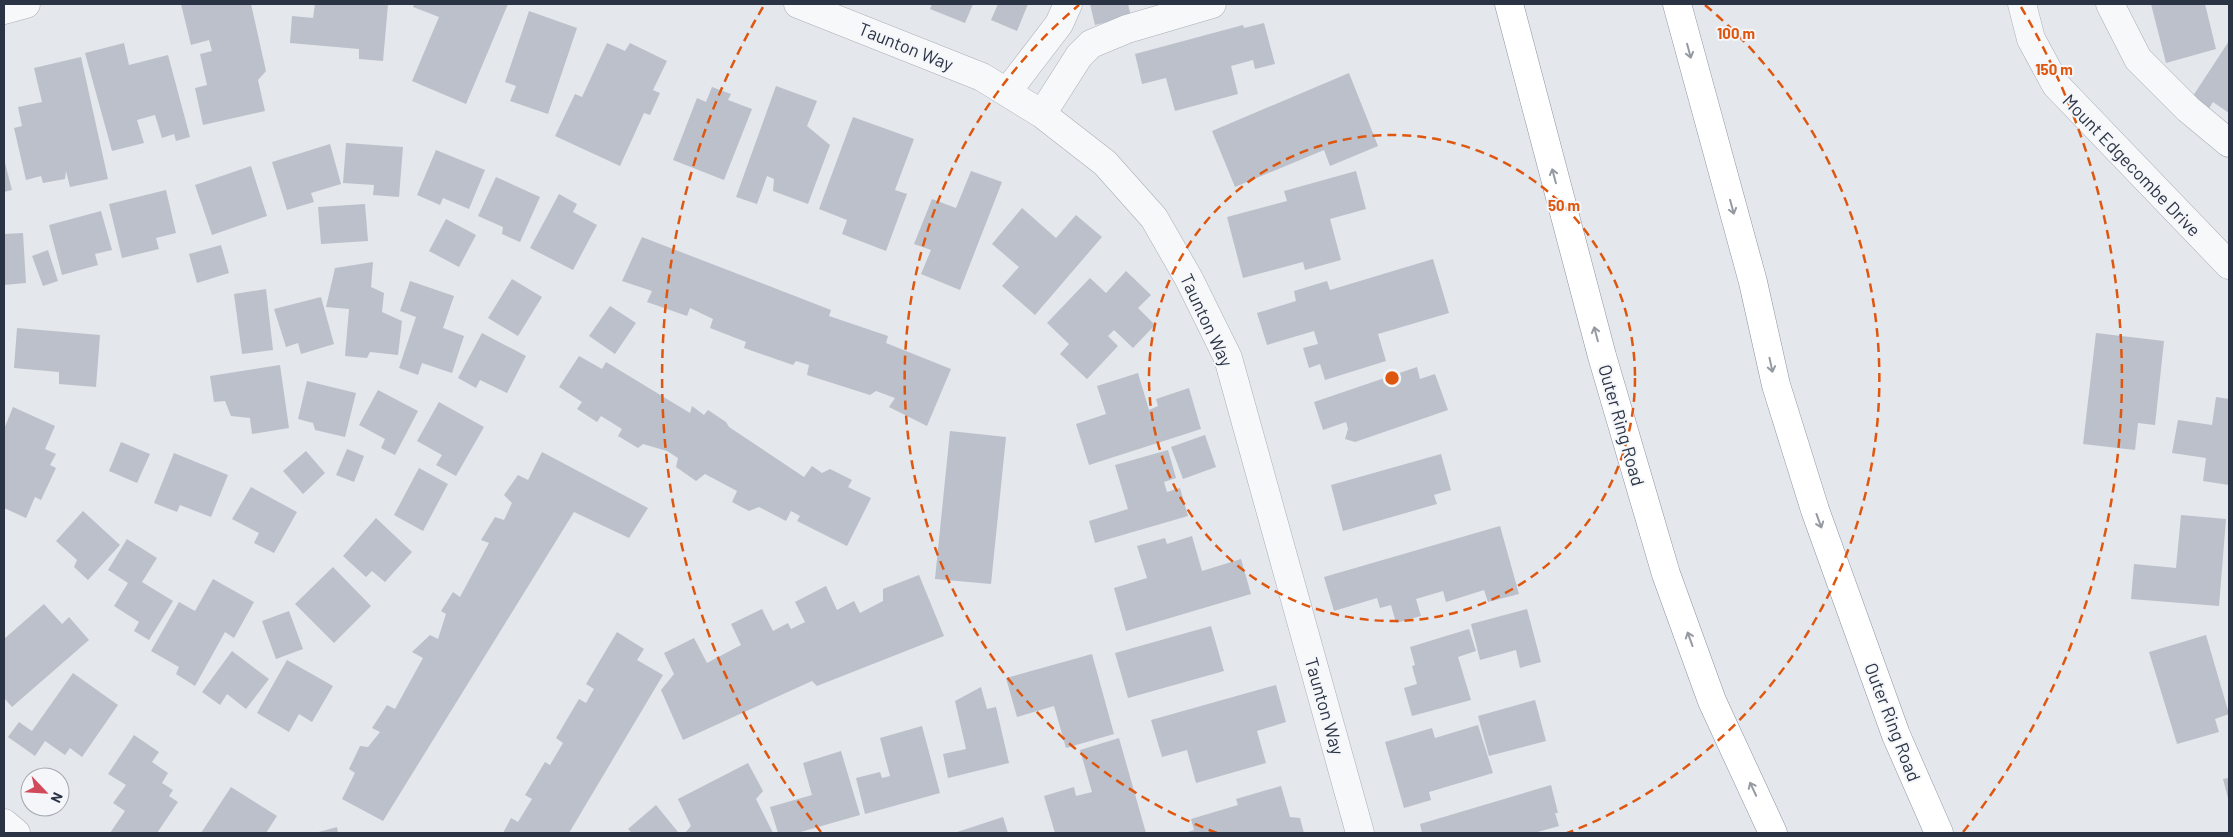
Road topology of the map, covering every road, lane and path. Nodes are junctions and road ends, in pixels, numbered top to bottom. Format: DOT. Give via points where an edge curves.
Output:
graph roads {
  1 [pos="26,4"];
  2 [pos="798,4"];
  3 [pos="1068,4"];
  4 [pos="1212,4"];
  5 [pos="1510,4"];
  6 [pos="1676,4"];
  7 [pos="2022,4"];
  8 [pos="2110,4"];
  9 [pos="4,10"];
  10 [pos="1007,92"];
  11 [pos="1042,114"];
  12 [pos="2229,143"];
  13 [pos="2229,265"];
  14 [pos="4,823"];
  15 [pos="16,833"];
  16 [pos="1360,833"];
  17 [pos="1773,833"];
  18 [pos="1938,833"];
  1 -- 9 [label="street"];
  2 -- 10 [label="street, Taunton Way" via="982,77"];
  3 -- 10 [label="street" via="1059,24"];
  4 -- 11 [label="street" via="1127,29 1091,44 1079,56"];
  17 -- 5 [label="highway, Outer Ring Road, one-way" via="1712,701 1666,574 1602,356"];
  6 -- 18 [label="highway, Outer Ring Road, one-way" via="1753,282 1776,385 1812,501 1896,735"];
  7 -- 13 [label="street, Mount Edgecombe Drive" via="2031,39 2056,85"];
  8 -- 12 [label="street" via="2138,60 2181,103"];
  10 -- 11 [label="street, Taunton Way"];
  11 -- 16 [label="street, Taunton Way" via="1105,164 1154,218 1228,358"];
  14 -- 15 [label="street"];
}
